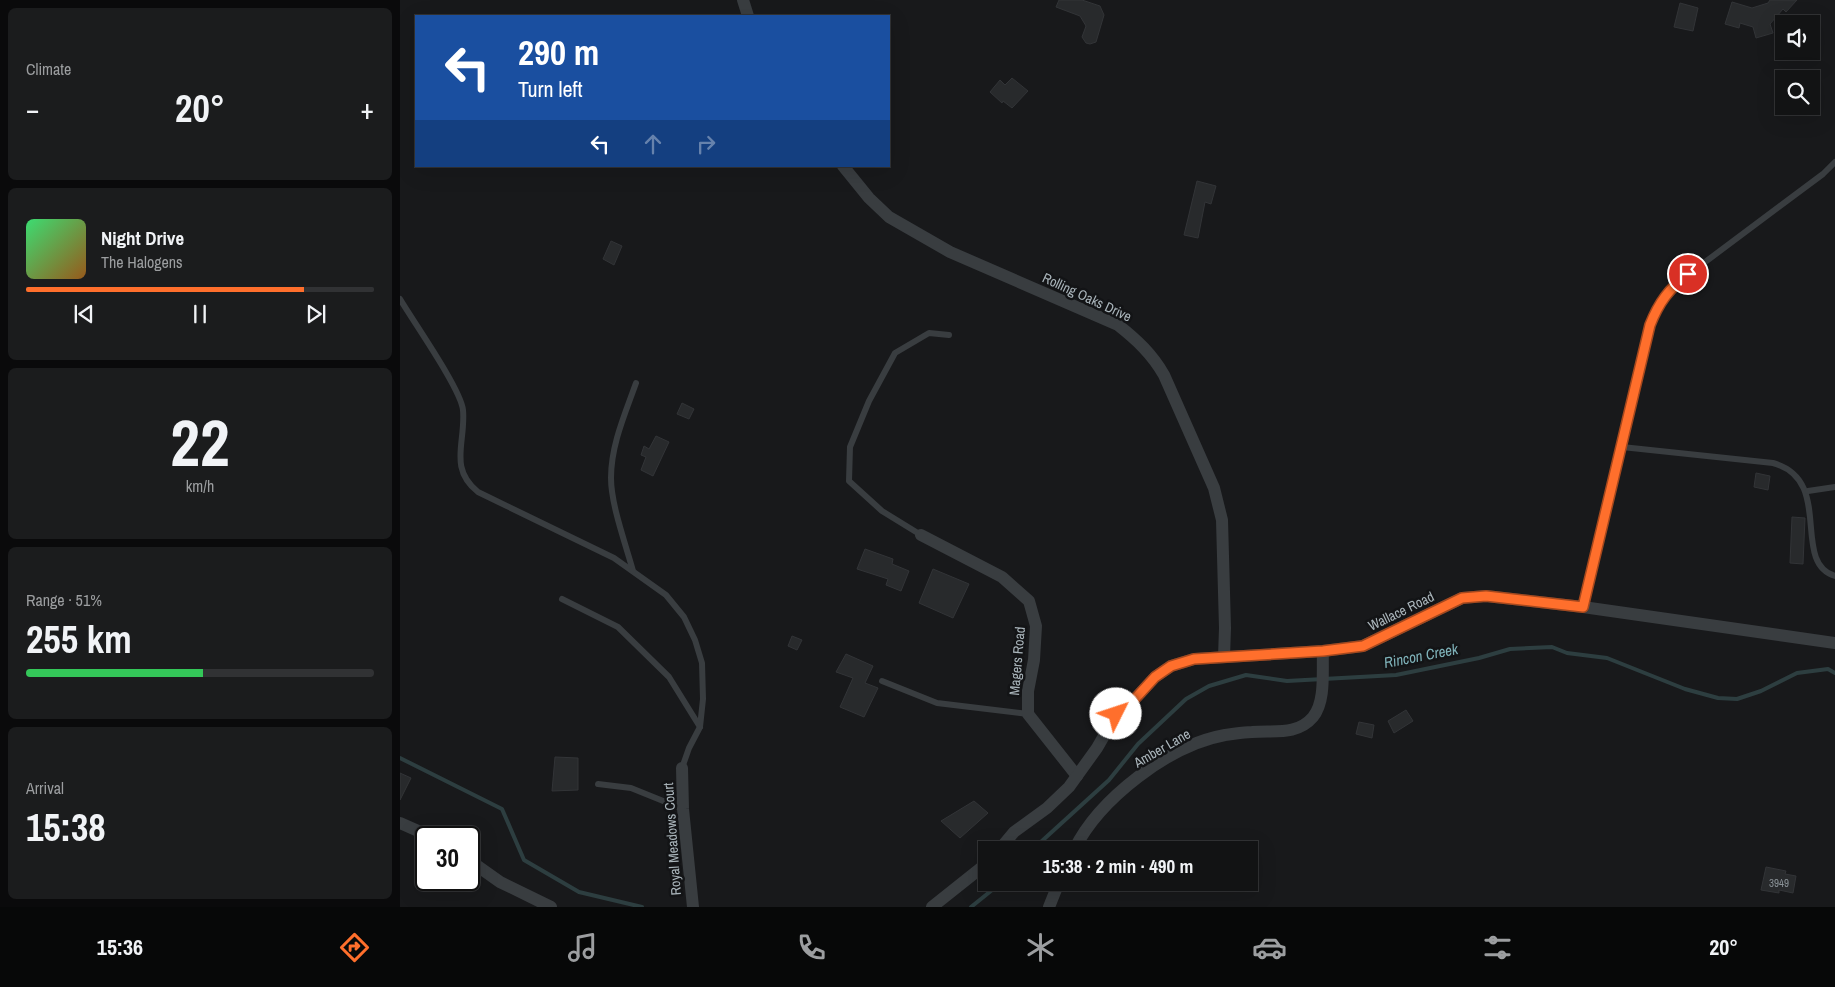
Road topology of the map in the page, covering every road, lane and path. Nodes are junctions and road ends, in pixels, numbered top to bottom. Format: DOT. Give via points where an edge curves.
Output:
graph roads {
  1 [pos="743,0"];
  2 [pos="748,15"];
  3 [pos="1835,162"];
  4 [pos="844,167"];
  5 [pos="400,299"];
  6 [pos="949,336"];
  7 [pos="636,383"];
  8 [pos="1622,447"];
  9 [pos="1835,487"];
  10 [pos="1808,491"];
  11 [pos="921,535"];
  12 [pos="634,571"];
  13 [pos="1835,576"];
  14 [pos="562,599"];
  15 [pos="1583,607"];
  16 [pos="1835,643"];
  17 [pos="1323,651"];
  18 [pos="1224,657"];
  19 [pos="882,681"];
  20 [pos="1028,714"];
  21 [pos="700,727"];
  22 [pos="682,768"];
  23 [pos="1077,776"];
  24 [pos="598,784"];
  25 [pos="683,810"];
  26 [pos="400,823"];
  27 [pos="415,830"];
  28 [pos="1006,841"];
  29 [pos="1080,841"];
  30 [pos="480,868"];
  31 [pos="978,870"];
  32 [pos="1055,891"];
  33 [pos="551,907"];
  34 [pos="693,907"];
  35 [pos="932,907"];
  36 [pos="1049,907"];
  1 -- 2 [label="street"];
  3 -- 8 [label="lane" via="1663,297 1650,325"];
  4 -- 18 [label="street, Rolling Oaks Drive" via="889,217 950,252 1118,325 1156,360 1214,488 1222,520"];
  5 -- 12 [label="lane" via="455,388 463,408 460,468 468,484"];
  6 -- 11 [label="lane" via="929,333 896,353 869,401 850,447 849,481 882,511"];
  7 -- 12 [label="lane" via="614,446 611,480"];
  8 -- 10 [label="lane" via="1773,463 1796,474"];
  8 -- 15 [label="lane"];
  9 -- 10 [label="lane"];
  10 -- 13 [label="lane" via="1812,500 1817,559 1829,574"];
  11 -- 20 [label="street, Magers Road" via="1002,577 1029,601 1036,626"];
  12 -- 21 [label="lane" via="666,594 684,617 696,640 702,664"];
  14 -- 21 [label="lane" via="618,627 669,677"];
  15 -- 16 [label="street, Wallace Road"];
  15 -- 17 [label="street, Wallace Road" via="1486,596 1462,598 1363,646"];
  17 -- 18 [label="street, Wallace Road"];
  17 -- 29 [label="street, Amber Lane" via="1320,704 1303,726 1288,731 1224,735 1164,760 1107,806"];
  18 -- 23 [label="street, Wallace Road" via="1194,659 1171,666 1155,677 1116,714"];
  19 -- 20 [label="lane" via="937,704"];
  20 -- 23 [label="street, Magers Road"];
  21 -- 22 [label="lane"];
  22 -- 25 [label="street, Royal Meadows Court"];
  23 -- 28 [label="street, Wallace Road" via="1047,808"];
  24 -- 25 [label="lane" via="631,788"];
  25 -- 34 [label="street, Royal Meadows Court"];
  26 -- 27 [label="street"];
  30 -- 33 [label="street" via="500,882"];
  31 -- 35 [label="street"];
  32 -- 36 [label="street"];
}
